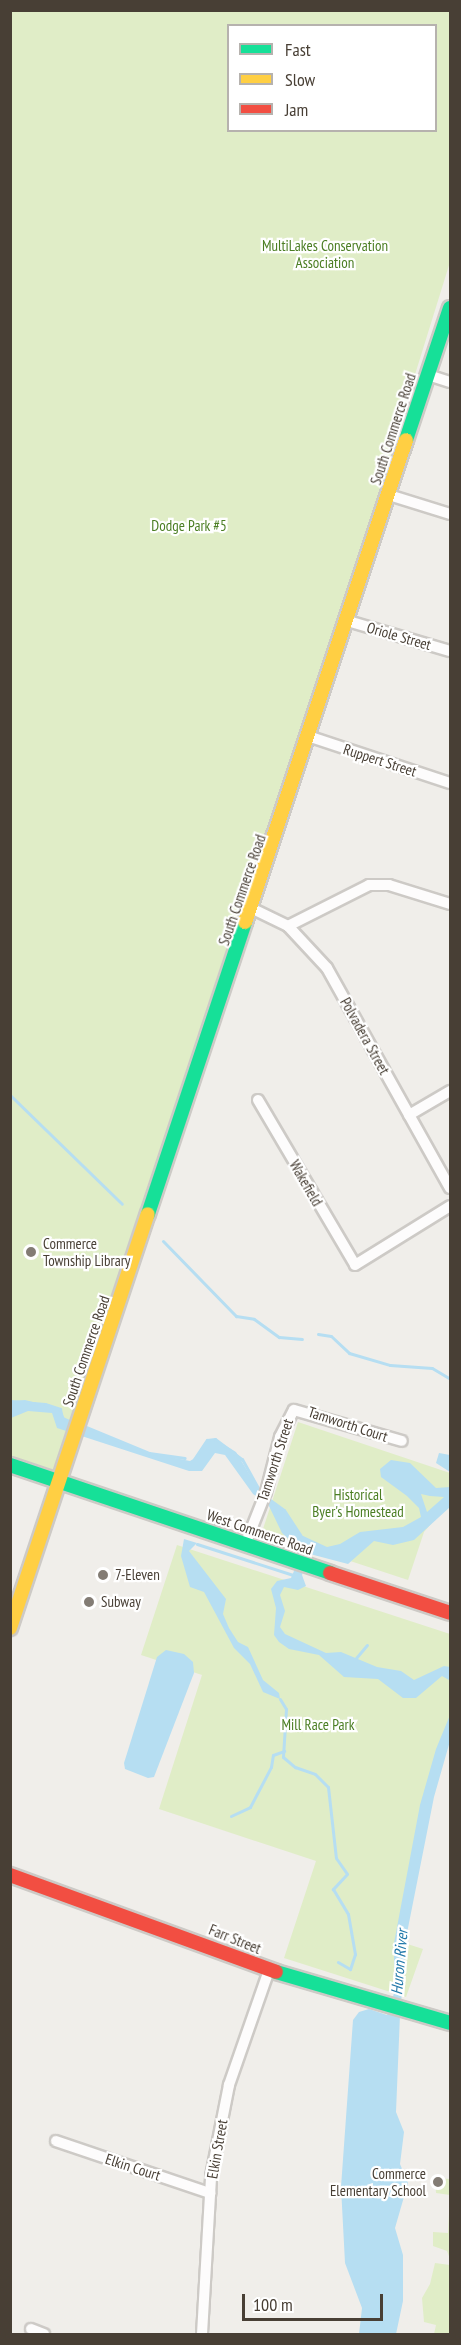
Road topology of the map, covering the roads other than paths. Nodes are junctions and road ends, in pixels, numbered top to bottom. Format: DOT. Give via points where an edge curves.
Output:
graph roads {
  1 [pos="450,308"];
  2 [pos="428,375"];
  3 [pos="450,382"];
  4 [pos="389,495"];
  5 [pos="450,514"];
  6 [pos="348,621"];
  7 [pos="450,651"];
  8 [pos="310,737"];
  9 [pos="450,783"];
  10 [pos="450,904"];
  11 [pos="253,909"];
  12 [pos="288,926"];
  13 [pos="450,1091"];
  14 [pos="258,1100"];
  15 [pos="409,1115"];
  16 [pos="450,1188"];
  17 [pos="450,1206"];
  18 [pos="294,1410"];
  19 [pos="402,1442"];
  20 [pos="10,1465"];
  21 [pos="58,1481"];
  22 [pos="245,1545"];
  23 [pos="450,1613"];
  24 [pos="10,1628"];
  25 [pos="10,1875"];
  26 [pos="269,1970"];
  27 [pos="450,2023"];
  28 [pos="56,2141"];
  29 [pos="210,2193"];
  30 [pos="31,2329"];
  31 [pos="44,2334"];
  32 [pos="202,2334"];
  1 -- 2 [label="street, South Commerce Road"];
  2 -- 3 [label="street"];
  2 -- 4 [label="street, South Commerce Road"];
  4 -- 5 [label="street"];
  4 -- 6 [label="street, South Commerce Road"];
  6 -- 7 [label="street, Oriole Street"];
  6 -- 8 [label="street, South Commerce Road"];
  8 -- 9 [label="street, Ruppert Street"];
  8 -- 11 [label="street, South Commerce Road"];
  10 -- 12 [label="street" via="389,885 369,885"];
  11 -- 12 [label="street, Polvadera Street"];
  11 -- 21 [label="street, South Commerce Road"];
  12 -- 15 [label="street, Polvadera Street" via="327,968"];
  13 -- 15 [label="street"];
  14 -- 17 [label="street, Wakefield" via="355,1265"];
  15 -- 16 [label="street, Polvadera Street"];
  18 -- 19 [label="street, Tamworth Court"];
  18 -- 22 [label="street, Tamworth Street" via="280,1437 266,1492"];
  20 -- 21 [label="street, West Commerce Road"];
  21 -- 22 [label="street, West Commerce Road"];
  21 -- 24 [label="street, South Commerce Road"];
  22 -- 23 [label="street, West Commerce Road"];
  25 -- 26 [label="street, Farr Street"];
  26 -- 27 [label="street, Farr Street"];
  26 -- 29 [label="street, Elkin Street" via="229,2085"];
  28 -- 29 [label="street, Elkin Court"];
  29 -- 32 [label="street, Elkin Street"];
  30 -- 31 [label="street"];
}
